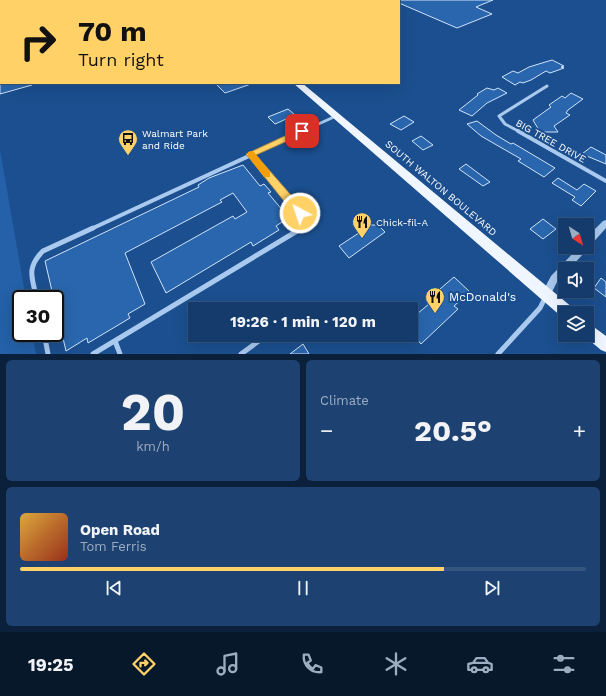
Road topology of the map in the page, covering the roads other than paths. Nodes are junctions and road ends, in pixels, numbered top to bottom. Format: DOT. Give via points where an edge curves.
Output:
graph roads {
  1 [pos="298,84"];
  2 [pos="547,86"];
  3 [pos="336,116"];
  4 [pos="250,154"];
  5 [pos="606,181"];
  6 [pos="606,223"];
  7 [pos="594,236"];
  8 [pos="577,254"];
  9 [pos="34,290"];
  10 [pos="546,295"];
  11 [pos="559,306"];
  12 [pos="594,335"];
  13 [pos="115,341"];
  14 [pos="46,342"];
  15 [pos="257,342"];
  16 [pos="606,345"];
  17 [pos="48,354"];
  18 [pos="93,354"];
  19 [pos="120,354"];
  20 [pos="241,354"];
  21 [pos="498,354"];
  1 -- 3 [label="main road, SOUTH WALTON BOULEVARD"];
  2 -- 5 [label="street, BIG TREE DRIVE" via="499,116 505,124"];
  3 -- 4 [label="street"];
  3 -- 10 [label="main road, SOUTH WALTON BOULEVARD"];
  4 -- 9 [label="street" via="44,251 34,259 30,267"];
  4 -- 13 [label="street" via="309,224"];
  6 -- 7 [label="street"];
  8 -- 10 [label="street" via="554,279"];
  10 -- 11 [label="main road, SOUTH WALTON BOULEVARD"];
  10 -- 21 [label="street" via="540,308"];
  12 -- 16 [label="main road"];
  13 -- 18 [label="street"];
  13 -- 19 [label="street"];
  14 -- 17 [label="street"];
  15 -- 20 [label="street"];
}
